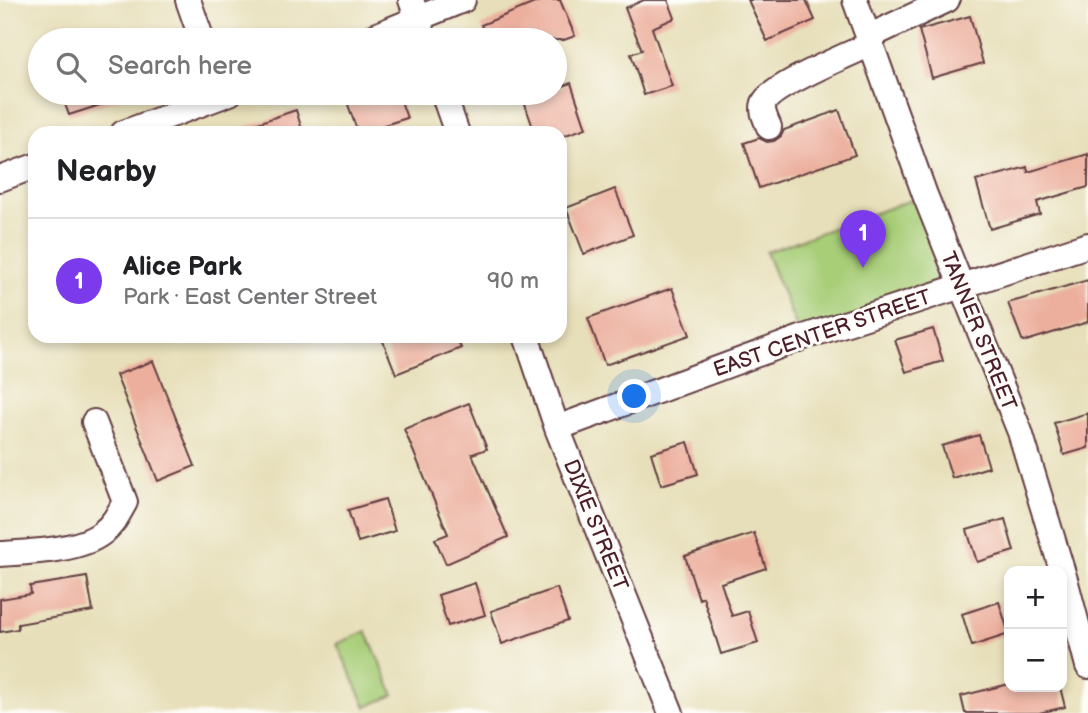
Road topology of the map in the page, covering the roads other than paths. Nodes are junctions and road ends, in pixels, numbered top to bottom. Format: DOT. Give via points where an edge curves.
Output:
graph roads {
  1 [pos="188,0"];
  2 [pos="463,0"];
  3 [pos="855,0"];
  4 [pos="947,0"];
  5 [pos="418,20"];
  6 [pos="198,28"];
  7 [pos="397,28"];
  8 [pos="870,41"];
  9 [pos="195,105"];
  10 [pos="447,105"];
  11 [pos="140,126"];
  12 [pos="455,126"];
  13 [pos="769,127"];
  14 [pos="28,169"];
  15 [pos="0,179"];
  16 [pos="1088,245"];
  17 [pos="960,285"];
  18 [pos="528,343"];
  19 [pos="94,422"];
  20 [pos="557,428"];
  21 [pos="0,554"];
  22 [pos="1088,666"];
  23 [pos="671,713"];
  1 -- 6 [label="street"];
  2 -- 5 [label="street"];
  3 -- 8 [label="street, TANNER STREET"];
  4 -- 8 [label="street"];
  5 -- 7 [label="street"];
  8 -- 13 [label="street" via="800,76 766,99 763,108"];
  8 -- 17 [label="street, TANNER STREET"];
  9 -- 11 [label="street"];
  10 -- 12 [label="street"];
  14 -- 15 [label="street"];
  16 -- 17 [label="street, EAST CENTER STREET"];
  17 -- 20 [label="street, EAST CENTER STREET"];
  17 -- 22 [label="street, TANNER STREET" via="1020,432"];
  18 -- 20 [label="street, DIXIE STREET"];
  19 -- 21 [label="street" via="125,502 117,517 101,534 61,549"];
  20 -- 23 [label="street, DIXIE STREET"];
}
